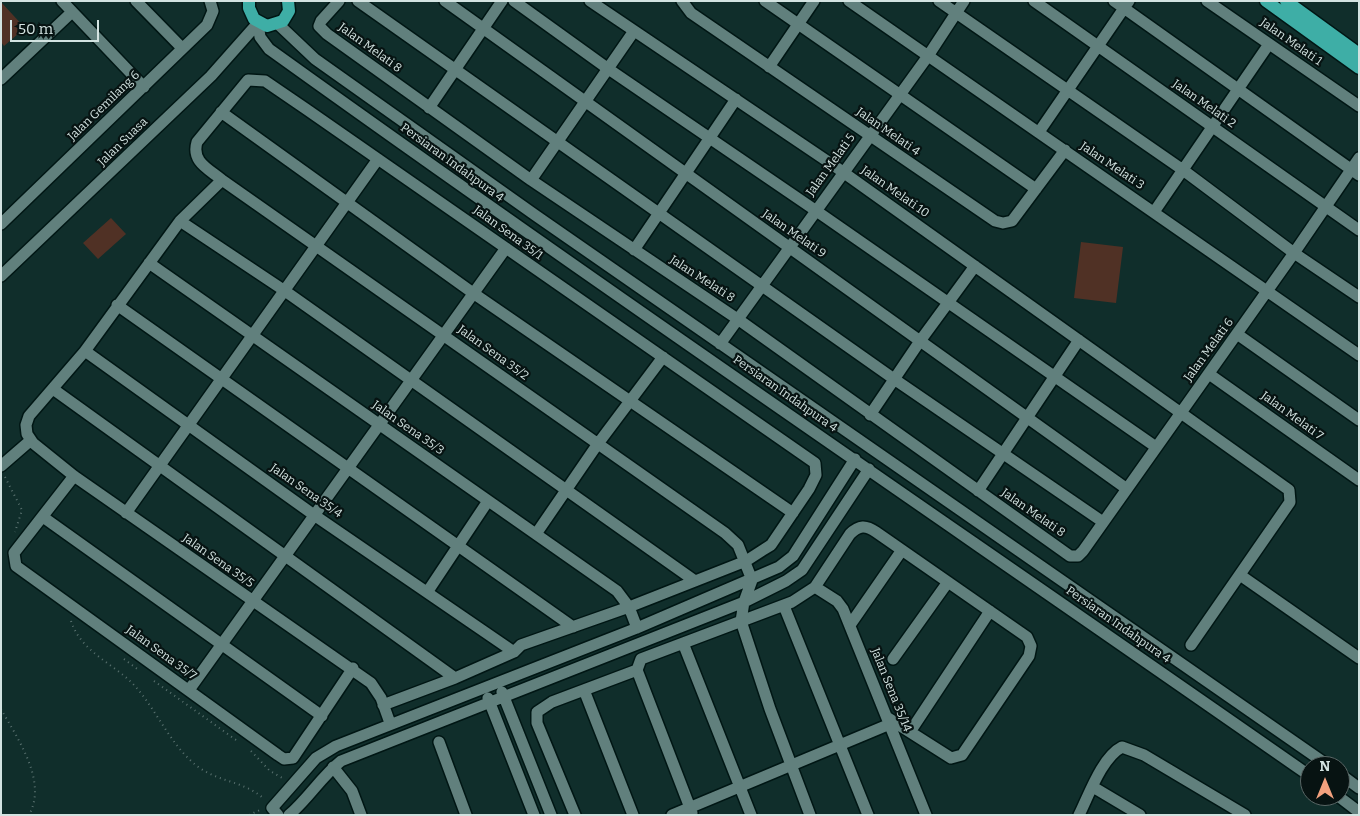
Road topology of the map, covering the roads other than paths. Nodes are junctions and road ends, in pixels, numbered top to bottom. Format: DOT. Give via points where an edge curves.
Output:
graph roads {
  1 [pos="62,1"];
  2 [pos="136,1"];
  3 [pos="210,1"];
  4 [pos="340,1"];
  5 [pos="358,1"];
  6 [pos="445,1"];
  7 [pos="502,1"];
  8 [pos="514,1"];
  9 [pos="590,1"];
  10 [pos="682,1"];
  11 [pos="765,1"];
  12 [pos="814,1"];
  13 [pos="849,1"];
  14 [pos="939,1"];
  15 [pos="964,1"];
  16 [pos="1034,1"];
  17 [pos="1114,1"];
  18 [pos="1207,1"];
  19 [pos="1266,1"];
  20 [pos="1286,1"];
  21 [pos="249,2"];
  22 [pos="290,2"];
  23 [pos="1127,5"];
  24 [pos="72,12"];
  25 [pos="956,13"];
  26 [pos="258,23"];
  27 [pos="278,24"];
  28 [pos="798,25"];
  29 [pos="482,28"];
  30 [pos="634,31"];
  31 [pos="1269,44"];
  32 [pos="1099,47"];
  33 [pos="182,48"];
  34 [pos="1359,54"];
  35 [pos="928,56"];
  36 [pos="769,66"];
  37 [pos="607,68"];
  38 [pos="1359,68"];
  39 [pos="455,69"];
  40 [pos="1,79"];
  41 [pos="144,86"];
  42 [pos="1237,89"];
  43 [pos="1067,91"];
  44 [pos="898,95"];
  45 [pos="736,99"];
  46 [pos="584,102"];
  47 [pos="1359,106"];
  48 [pos="429,108"];
  49 [pos="221,112"];
  50 [pos="1213,127"];
  51 [pos="1039,132"];
  52 [pos="869,135"];
  53 [pos="709,139"];
  54 [pos="557,141"];
  55 [pos="197,142"];
  56 [pos="1064,150"];
  57 [pos="1359,158"];
  58 [pos="378,159"];
  59 [pos="1183,170"];
  60 [pos="843,172"];
  61 [pos="1355,172"];
  62 [pos="685,175"];
  63 [pos="222,180"];
  64 [pos="531,180"];
  65 [pos="1036,189"];
  66 [pos="347,202"];
  67 [pos="1326,207"];
  68 [pos="815,210"];
  69 [pos="1154,212"];
  70 [pos="659,213"];
  71 [pos="180,221"];
  72 [pos="1,224"];
  73 [pos="1359,230"];
  74 [pos="317,245"];
  75 [pos="506,248"];
  76 [pos="790,248"];
  77 [pos="634,250"];
  78 [pos="1294,253"];
  79 [pos="149,263"];
  80 [pos="975,266"];
  81 [pos="1,276"];
  82 [pos="763,285"];
  83 [pos="1268,290"];
  84 [pos="285,291"];
  85 [pos="473,293"];
  86 [pos="1359,297"];
  87 [pos="947,304"];
  88 [pos="118,305"];
  89 [pos="739,320"];
  90 [pos="443,334"];
  91 [pos="1237,334"];
  92 [pos="254,336"];
  93 [pos="1079,340"];
  94 [pos="920,341"];
  95 [pos="720,344"];
  96 [pos="85,351"];
  97 [pos="1359,355"];
  98 [pos="663,357"];
  99 [pos="1209,374"];
  100 [pos="1054,378"];
  101 [pos="223,379"];
  102 [pos="894,379"];
  103 [pos="411,380"];
  104 [pos="53,389"];
  105 [pos="629,402"];
  106 [pos="1180,412"];
  107 [pos="870,415"];
  108 [pos="1028,417"];
  109 [pos="1359,420"];
  110 [pos="190,424"];
  111 [pos="379,424"];
  112 [pos="31,440"];
  113 [pos="597,445"];
  114 [pos="1156,447"];
  115 [pos="1003,453"];
  116 [pos="855,459"];
  117 [pos="1,466"];
  118 [pos="160,466"];
  119 [pos="348,468"];
  120 [pos="869,469"];
  121 [pos="74,476"];
  122 [pos="1359,480"];
  123 [pos="567,489"];
  124 [pos="1127,489"];
  125 [pos="978,491"];
  126 [pos="488,501"];
  127 [pos="126,513"];
  128 [pos="793,513"];
  129 [pos="314,515"];
  130 [pos="43,517"];
  131 [pos="1103,522"];
  132 [pos="536,534"];
  133 [pos="458,546"];
  134 [pos="902,550"];
  135 [pos="285,556"];
  136 [pos="1078,556"];
  137 [pos="746,561"];
  138 [pos="1240,575"];
  139 [pos="752,580"];
  140 [pos="695,581"];
  141 [pos="948,582"];
  142 [pos="815,587"];
  143 [pos="428,591"];
  144 [pos="252,602"];
  145 [pos="744,602"];
  146 [pos="784,606"];
  147 [pos="629,607"];
  148 [pos="990,611"];
  149 [pos="742,621"];
  150 [pos="850,625"];
  151 [pos="573,627"];
  152 [pos="637,628"];
  153 [pos="683,643"];
  154 [pos="222,645"];
  155 [pos="1191,645"];
  156 [pos="514,652"];
  157 [pos="1359,658"];
  158 [pos="893,659"];
  159 [pos="353,668"];
  160 [pos="637,670"];
  161 [pos="455,678"];
  162 [pos="498,682"];
  163 [pos="483,687"];
  164 [pos="189,690"];
  165 [pos="584,690"];
  166 [pos="504,697"];
  167 [pos="490,703"];
  168 [pos="383,705"];
  169 [pos="322,716"];
  170 [pos="889,721"];
  171 [pos="390,723"];
  172 [pos="910,732"];
  173 [pos="439,742"];
  174 [pos="840,744"];
  175 [pos="1315,756"];
  176 [pos="791,764"];
  177 [pos="333,767"];
  178 [pos="1300,769"];
  179 [pos="740,786"];
  180 [pos="1093,787"];
  181 [pos="275,811"];
  182 [pos="691,811"];
  183 [pos="1241,814"];
  184 [pos="289,815"];
  185 [pos="361,815"];
  186 [pos="466,815"];
  187 [pos="534,815"];
  188 [pos="551,815"];
  189 [pos="575,815"];
  190 [pos="633,815"];
  191 [pos="672,815"];
  192 [pos="752,815"];
  193 [pos="810,815"];
  194 [pos="868,815"];
  195 [pos="926,815"];
  196 [pos="1078,815"];
  197 [pos="1140,815"];
  1 -- 24 [label="street"];
  2 -- 33 [label="street"];
  3 -- 33 [label="street, Jalan Gemilang 6" via="213,11 207,25"];
  4 -- 48 [label="street, Jalan Melati 8" via="323,18 319,26 322,30"];
  5 -- 39 [label="street"];
  6 -- 29 [label="street, Jalan Melati 9"];
  7 -- 29 [label="street"];
  8 -- 37 [label="street"];
  9 -- 30 [label="street, Jalan Melati 10"];
  10 -- 36 [label="street, Jalan Melati 4" via="691,14"];
  11 -- 28 [label="street"];
  12 -- 28 [label="street"];
  13 -- 35 [label="street, Jalan Melati 3"];
  14 -- 25 [label="street"];
  15 -- 25 [label="street, Jalan Melati 5"];
  16 -- 32 [label="street, Jalan Melati 2"];
  17 -- 23 [label="street"];
  18 -- 31 [label="street, Jalan Melati 1"];
  19 -- 38 [label="main road"];
  20 -- 34 [label="main road"];
  21 -- 26 [label="main road" via="250,14"];
  22 -- 27 [label="main road" via="286,16"];
  23 -- 32 [label="street"];
  23 -- 42 [label="street"];
  24 -- 40 [label="street"];
  24 -- 41 [label="street"];
  25 -- 35 [label="street, Jalan Melati 5"];
  25 -- 43 [label="street"];
  26 -- 27 [label="main road" via="267,26"];
  26 -- 81 [label="street, Jalan Suasa" via="211,76"];
  26 -- 116 [label="street, Persiaran Indahpura 4" via="260,37 269,49 505,218"];
  27 -- 95 [label="street, Persiaran Indahpura 4" via="315,60"];
  28 -- 36 [label="street"];
  28 -- 44 [label="street"];
  29 -- 39 [label="street"];
  29 -- 46 [label="street, Jalan Melati 9"];
  30 -- 37 [label="street"];
  30 -- 45 [label="street, Jalan Melati 10"];
  31 -- 42 [label="street"];
  31 -- 47 [label="street, Jalan Melati 1"];
  32 -- 43 [label="street"];
  32 -- 50 [label="street, Jalan Melati 2"];
  33 -- 41 [label="street, Jalan Gemilang 6"];
  35 -- 44 [label="street, Jalan Melati 5"];
  35 -- 51 [label="street, Jalan Melati 3"];
  36 -- 52 [label="street, Jalan Melati 4"];
  37 -- 46 [label="street"];
  37 -- 53 [label="street"];
  39 -- 48 [label="street"];
  39 -- 54 [label="street"];
  41 -- 72 [label="street, Jalan Gemilang 6"];
  42 -- 50 [label="street"];
  42 -- 61 [label="street"];
  43 -- 51 [label="street"];
  43 -- 59 [label="street"];
  44 -- 52 [label="street, Jalan Melati 5"];
  44 -- 65 [label="street"];
  45 -- 53 [label="street"];
  45 -- 60 [label="street, Jalan Melati 10"];
  46 -- 54 [label="street"];
  46 -- 62 [label="street, Jalan Melati 9"];
  48 -- 64 [label="street, Jalan Melati 8"];
  49 -- 55 [label="street, Jalan Sena 35/1"];
  49 -- 58 [label="street, Jalan Sena 35/1" via="245,83 259,80"];
  49 -- 66 [label="street"];
  50 -- 59 [label="street"];
  50 -- 67 [label="street, Jalan Melati 2"];
  51 -- 56 [label="street, Jalan Melati 3"];
  52 -- 60 [label="street, Jalan Melati 5"];
  52 -- 65 [label="street, Jalan Melati 4" via="995,221 1012,221"];
  53 -- 62 [label="street"];
  53 -- 68 [label="street"];
  54 -- 64 [label="street"];
  54 -- 70 [label="street"];
  55 -- 63 [label="street, Jalan Sena 35/2" via="198,161"];
  56 -- 65 [label="street, Jalan Melati 4"];
  56 -- 69 [label="street, Jalan Melati 3"];
  57 -- 61 [label="street, Jalan Melati 6"];
  58 -- 66 [label="street"];
  58 -- 75 [label="street, Jalan Sena 35/1"];
  59 -- 69 [label="street"];
  59 -- 78 [label="street"];
  60 -- 68 [label="street, Jalan Melati 5"];
  60 -- 80 [label="street, Jalan Melati 10"];
  61 -- 67 [label="street, Jalan Melati 6"];
  62 -- 70 [label="street"];
  62 -- 76 [label="street, Jalan Melati 9"];
  63 -- 71 [label="street"];
  63 -- 74 [label="street, Jalan Sena 35/2"];
  64 -- 77 [label="street, Jalan Melati 8"];
  66 -- 74 [label="street"];
  66 -- 85 [label="street"];
  67 -- 73 [label="street, Jalan Melati 2"];
  67 -- 78 [label="street, Jalan Melati 6"];
  68 -- 76 [label="street, Jalan Melati 5"];
  68 -- 87 [label="street"];
  69 -- 83 [label="street, Jalan Melati 3"];
  70 -- 77 [label="street"];
  70 -- 82 [label="street"];
  71 -- 79 [label="street"];
  71 -- 84 [label="street"];
  74 -- 84 [label="street"];
  74 -- 90 [label="street, Jalan Sena 35/2"];
  75 -- 85 [label="street"];
  75 -- 98 [label="street, Jalan Sena 35/1"];
  76 -- 82 [label="street, Jalan Melati 5"];
  76 -- 94 [label="street, Jalan Melati 9"];
  77 -- 89 [label="street, Jalan Melati 8"];
  78 -- 83 [label="street, Jalan Melati 6"];
  78 -- 86 [label="street"];
  79 -- 88 [label="street"];
  79 -- 92 [label="street, Jalan Sena 35/3"];
  80 -- 87 [label="street"];
  80 -- 93 [label="street, Jalan Melati 10"];
  82 -- 89 [label="street, Jalan Melati 5"];
  82 -- 102 [label="street"];
  83 -- 91 [label="street, Jalan Melati 6"];
  83 -- 97 [label="street, Jalan Melati 3"];
  84 -- 92 [label="street"];
  84 -- 103 [label="street"];
  85 -- 90 [label="street"];
  85 -- 105 [label="street"];
  87 -- 94 [label="street"];
  87 -- 100 [label="street"];
  88 -- 96 [label="street"];
  88 -- 101 [label="street"];
  89 -- 95 [label="street, Jalan Melati 5"];
  89 -- 107 [label="street, Jalan Melati 8"];
  90 -- 103 [label="street"];
  90 -- 113 [label="street, Jalan Sena 35/2"];
  91 -- 99 [label="street, Jalan Melati 6"];
  91 -- 109 [label="street"];
  92 -- 101 [label="street"];
  92 -- 111 [label="street, Jalan Sena 35/3"];
  93 -- 100 [label="street"];
  93 -- 106 [label="street, Jalan Melati 10"];
  94 -- 102 [label="street"];
  94 -- 108 [label="street, Jalan Melati 9"];
  95 -- 175 [label="street, Persiaran Indahpura 4"];
  96 -- 104 [label="street"];
  96 -- 110 [label="street, Jalan Sena 35/4"];
  98 -- 105 [label="street"];
  98 -- 128 [label="street, Jalan Sena 35/1" via="815,463 816,475"];
  99 -- 106 [label="street, Jalan Melati 6"];
  99 -- 122 [label="street, Jalan Melati 7"];
  100 -- 108 [label="street"];
  100 -- 114 [label="street"];
  101 -- 110 [label="street"];
  101 -- 119 [label="street"];
  102 -- 107 [label="street"];
  102 -- 115 [label="street"];
  103 -- 111 [label="street"];
  103 -- 123 [label="street"];
  104 -- 112 [label="street" via="29,416 26,434"];
  104 -- 118 [label="street"];
  105 -- 113 [label="street"];
  105 -- 128 [label="street"];
  106 -- 114 [label="street, Jalan Melati 6"];
  106 -- 138 [label="street, Jalan Melati 10" via="1289,490 1290,502"];
  107 -- 125 [label="street, Jalan Melati 8"];
  108 -- 115 [label="street"];
  108 -- 124 [label="street, Jalan Melati 9"];
  110 -- 118 [label="street"];
  110 -- 129 [label="street, Jalan Sena 35/4"];
  111 -- 119 [label="street"];
  111 -- 126 [label="street, Jalan Sena 35/3"];
  112 -- 117 [label="street"];
  112 -- 121 [label="street, Jalan Sena 35/5"];
  113 -- 123 [label="street"];
  113 -- 137 [label="street, Jalan Sena 35/2" via="732,539"];
  114 -- 124 [label="street, Jalan Melati 6"];
  115 -- 125 [label="street"];
  115 -- 131 [label="street"];
  116 -- 120 [label="street, Persiaran Indahpura 4"];
  116 -- 139 [label="street" via="793,556"];
  118 -- 127 [label="street"];
  118 -- 135 [label="street"];
  119 -- 129 [label="street"];
  119 -- 133 [label="street"];
  120 -- 145 [label="street" via="802,570 786,582"];
  120 -- 178 [label="street, Persiaran Indahpura 4"];
  121 -- 127 [label="street, Jalan Sena 35/5"];
  121 -- 130 [label="street, Jalan Sena 35/7"];
  123 -- 132 [label="street"];
  123 -- 140 [label="street"];
  124 -- 131 [label="street, Jalan Melati 6"];
  125 -- 136 [label="street, Jalan Melati 8" via="1063,552"];
  126 -- 132 [label="street, Jalan Sena 35/3"];
  126 -- 133 [label="street"];
  127 -- 144 [label="street, Jalan Sena 35/5"];
  128 -- 137 [label="street" via="771,545"];
  129 -- 135 [label="street"];
  129 -- 143 [label="street, Jalan Sena 35/4"];
  130 -- 154 [label="street"];
  130 -- 164 [label="street, Jalan Sena 35/7" via="14,553 16,566"];
  131 -- 136 [label="street, Jalan Melati 6"];
  132 -- 147 [label="street, Jalan Sena 35/3" via="617,592"];
  133 -- 143 [label="street"];
  133 -- 151 [label="street"];
  134 -- 141 [label="street"];
  134 -- 142 [label="street" via="870,528 856,528"];
  134 -- 150 [label="street"];
  135 -- 144 [label="street"];
  135 -- 161 [label="street"];
  137 -- 139 [label="street, Jalan Sena 35/2"];
  137 -- 140 [label="street"];
  138 -- 155 [label="street, Jalan Melati 10"];
  138 -- 157 [label="street"];
  139 -- 145 [label="street"];
  139 -- 152 [label="street"];
  140 -- 147 [label="street"];
  141 -- 148 [label="street"];
  141 -- 158 [label="street"];
  142 -- 146 [label="street"];
  142 -- 150 [label="street, Jalan Sena 35/14" via="844,609"];
  143 -- 156 [label="street, Jalan Sena 35/4"];
  144 -- 154 [label="street"];
  144 -- 159 [label="street, Jalan Sena 35/5"];
  145 -- 149 [label="street"];
  145 -- 166 [label="street"];
  146 -- 149 [label="street"];
  146 -- 174 [label="street"];
  147 -- 151 [label="street"];
  147 -- 152 [label="street, Jalan Sena 35/3"];
  148 -- 172 [label="street"];
  148 -- 172 [label="street" via="1027,637 1031,646 1028,656 962,755 951,758"];
  149 -- 153 [label="street"];
  149 -- 176 [label="street"];
  150 -- 170 [label="street, Jalan Sena 35/14"];
  151 -- 156 [label="street" via="521,645"];
  152 -- 162 [label="street"];
  153 -- 160 [label="street" via="641,659"];
  153 -- 179 [label="street"];
  154 -- 164 [label="street"];
  154 -- 169 [label="street"];
  156 -- 161 [label="street"];
  159 -- 168 [label="street, Jalan Sena 35/5" via="371,683"];
  159 -- 169 [label="street, Jalan Sena 35/7"];
  160 -- 165 [label="street"];
  160 -- 182 [label="street"];
  161 -- 168 [label="street"];
  162 -- 163 [label="street"];
  162 -- 166 [label="street"];
  163 -- 167 [label="street"];
  163 -- 171 [label="street"];
  164 -- 169 [label="street, Jalan Sena 35/7" via="284,759 293,758"];
  165 -- 189 [label="street" via="537,712 537,724"];
  165 -- 190 [label="street"];
  166 -- 167 [label="street"];
  166 -- 188 [label="street"];
  167 -- 177 [label="street" via="341,761"];
  167 -- 187 [label="street"];
  168 -- 171 [label="street, Jalan Sena 35/5"];
  170 -- 172 [label="street"];
  170 -- 174 [label="street"];
  170 -- 195 [label="street, Jalan Sena 35/14"];
  171 -- 181 [label="street" via="316,758"];
  173 -- 186 [label="street"];
  174 -- 176 [label="street"];
  174 -- 194 [label="street"];
  176 -- 179 [label="street"];
  176 -- 193 [label="street"];
  177 -- 184 [label="street"];
  177 -- 185 [label="street" via="352,792"];
  179 -- 182 [label="street"];
  179 -- 192 [label="street"];
  180 -- 183 [label="street" via="1114,751 1122,747 1144,755"];
  180 -- 196 [label="street"];
  180 -- 197 [label="street"];
  182 -- 191 [label="street"];
}
